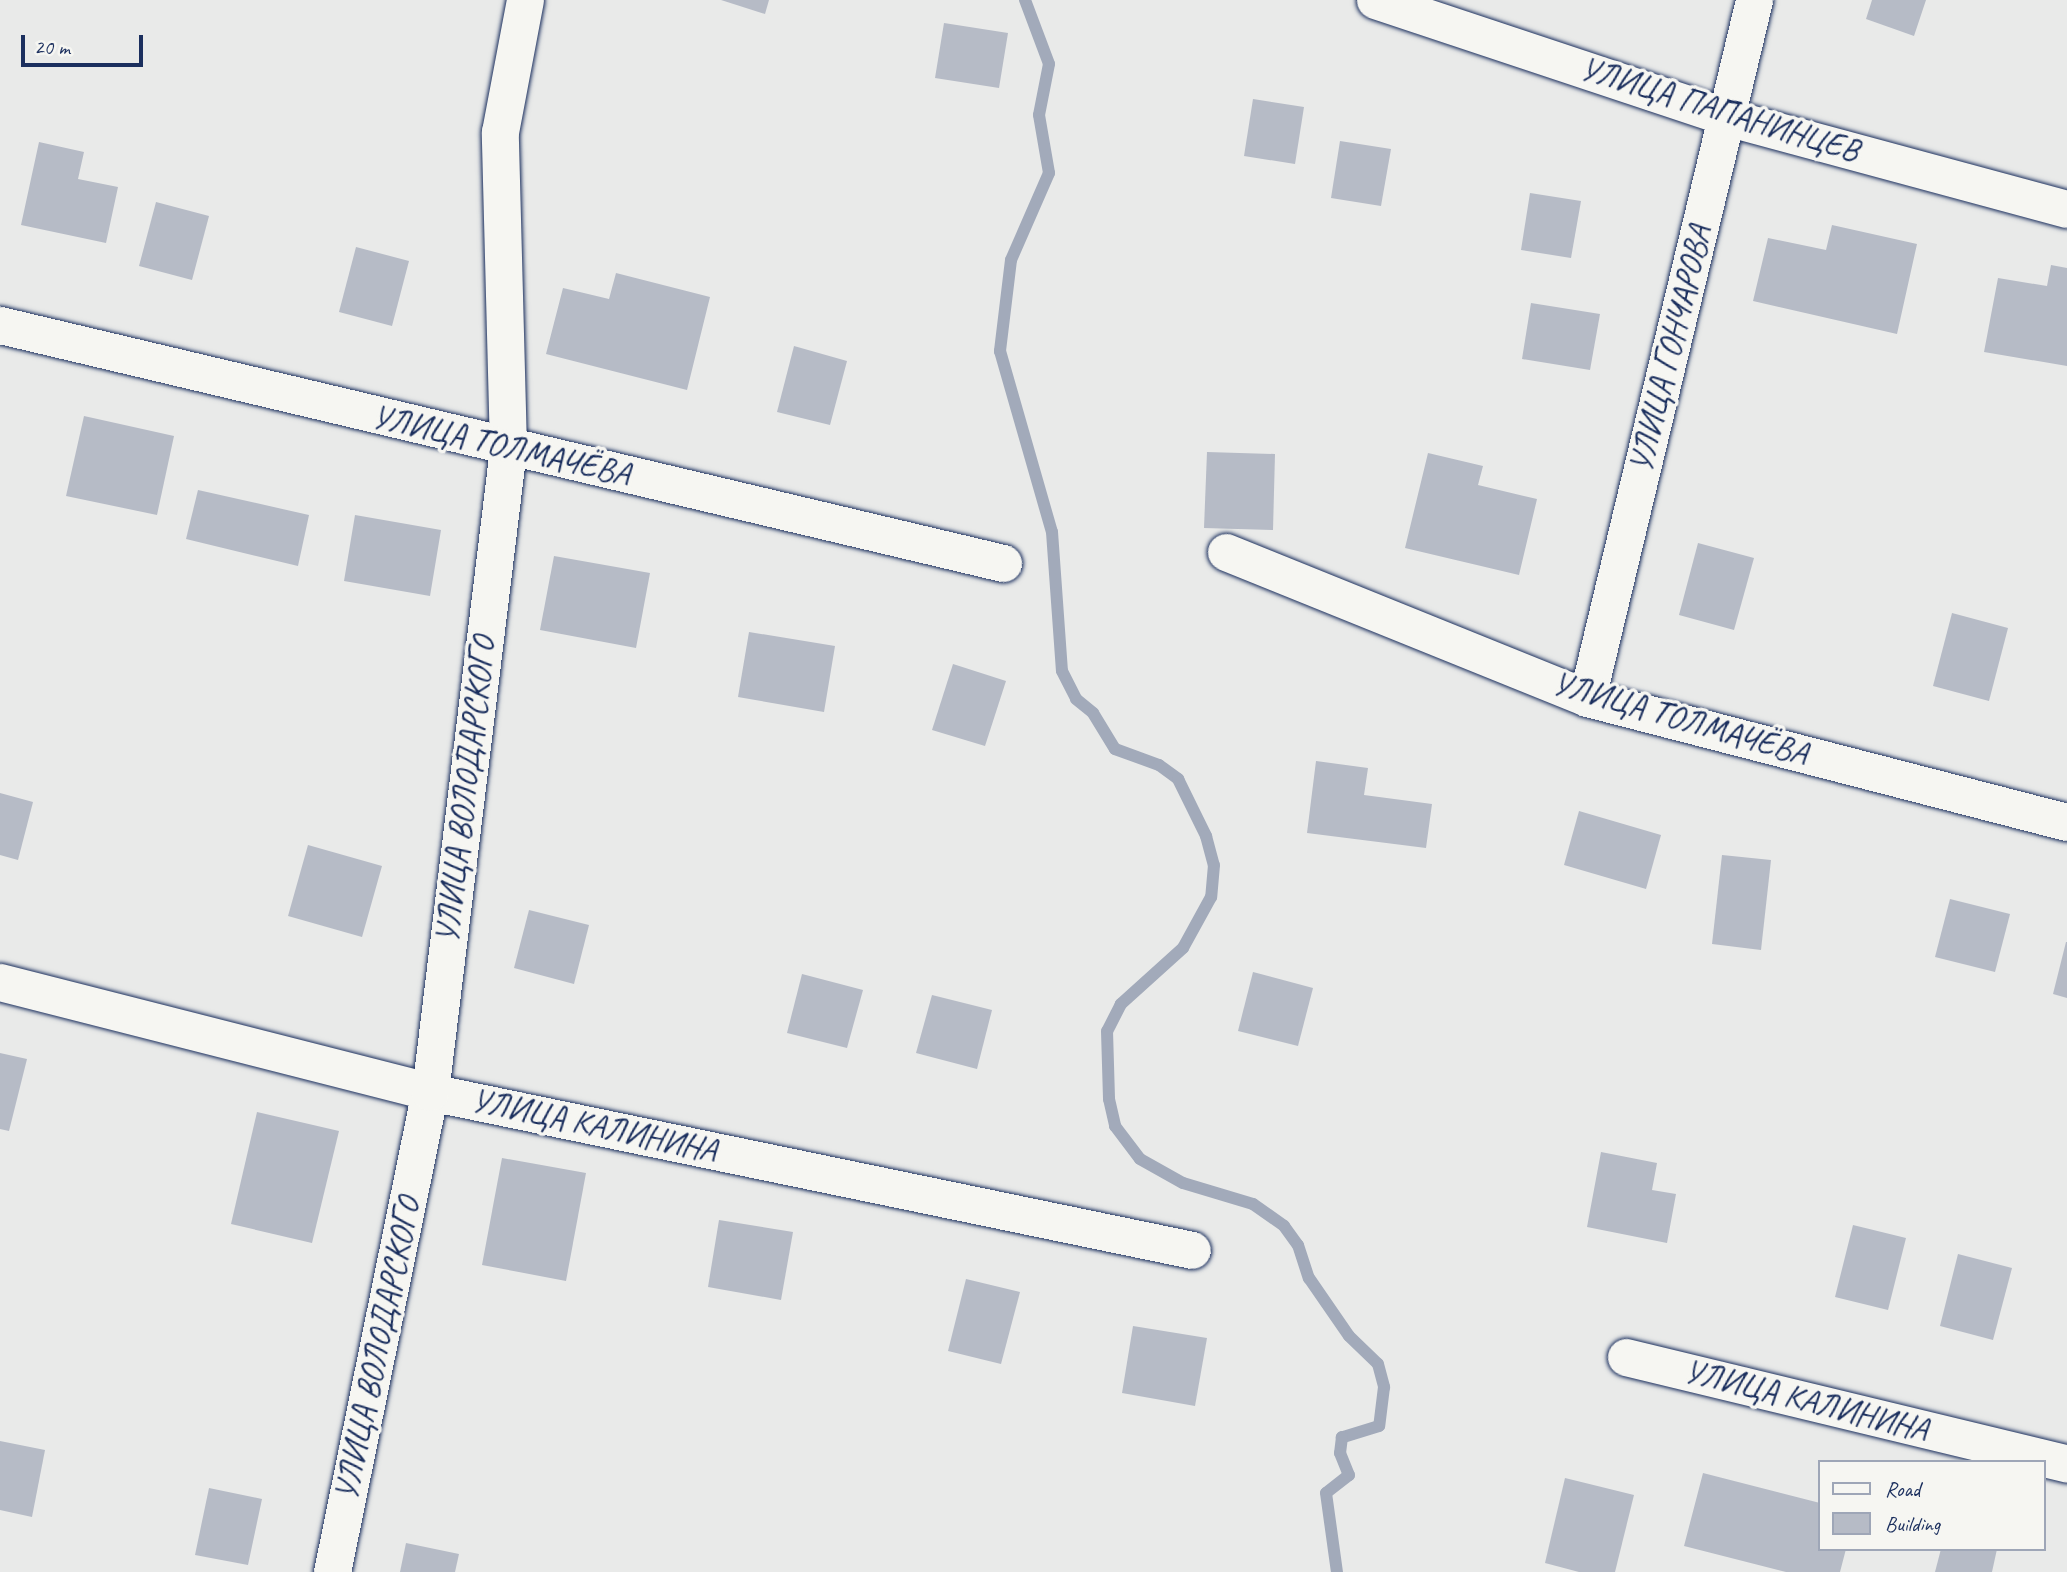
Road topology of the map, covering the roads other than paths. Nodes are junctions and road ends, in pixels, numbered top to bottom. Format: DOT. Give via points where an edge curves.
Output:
graph roads {
  1 [pos="525,0"];
  2 [pos="1375,0"];
  3 [pos="1754,0"];
  4 [pos="1727,117"];
  5 [pos="2067,209"];
  6 [pos="0,325"];
  7 [pos="508,448"];
  8 [pos="1226,552"];
  9 [pos="1003,563"];
  10 [pos="1587,698"];
  11 [pos="2067,822"];
  12 [pos="0,982"];
  13 [pos="430,1093"];
  14 [pos="1192,1250"];
  15 [pos="1626,1357"];
  16 [pos="2067,1464"];
  17 [pos="332,1572"];
  1 -- 7 [label="street, УЛИЦА ВОЛОДАРСКОГО" via="500,132"];
  2 -- 4 [label="street, УЛИЦА ПАПАНИНЦЕВ"];
  3 -- 4 [label="street, УЛИЦА ГОНЧАРОВА"];
  4 -- 5 [label="street, УЛИЦА ПАПАНИНЦЕВ"];
  4 -- 10 [label="street, УЛИЦА ГОНЧАРОВА"];
  6 -- 7 [label="street, УЛИЦА ТОЛМАЧЁВА"];
  7 -- 9 [label="street, УЛИЦА ТОЛМАЧЁВА"];
  7 -- 13 [label="street, УЛИЦА ВОЛОДАРСКОГО"];
  8 -- 10 [label="street, УЛИЦА ТОЛМАЧЁВА"];
  10 -- 11 [label="street, УЛИЦА ТОЛМАЧЁВА"];
  12 -- 13 [label="street, УЛИЦА КАЛИНИНА"];
  13 -- 14 [label="street, УЛИЦА КАЛИНИНА"];
  13 -- 17 [label="street, УЛИЦА ВОЛОДАРСКОГО"];
  15 -- 16 [label="street, УЛИЦА КАЛИНИНА"];
}
